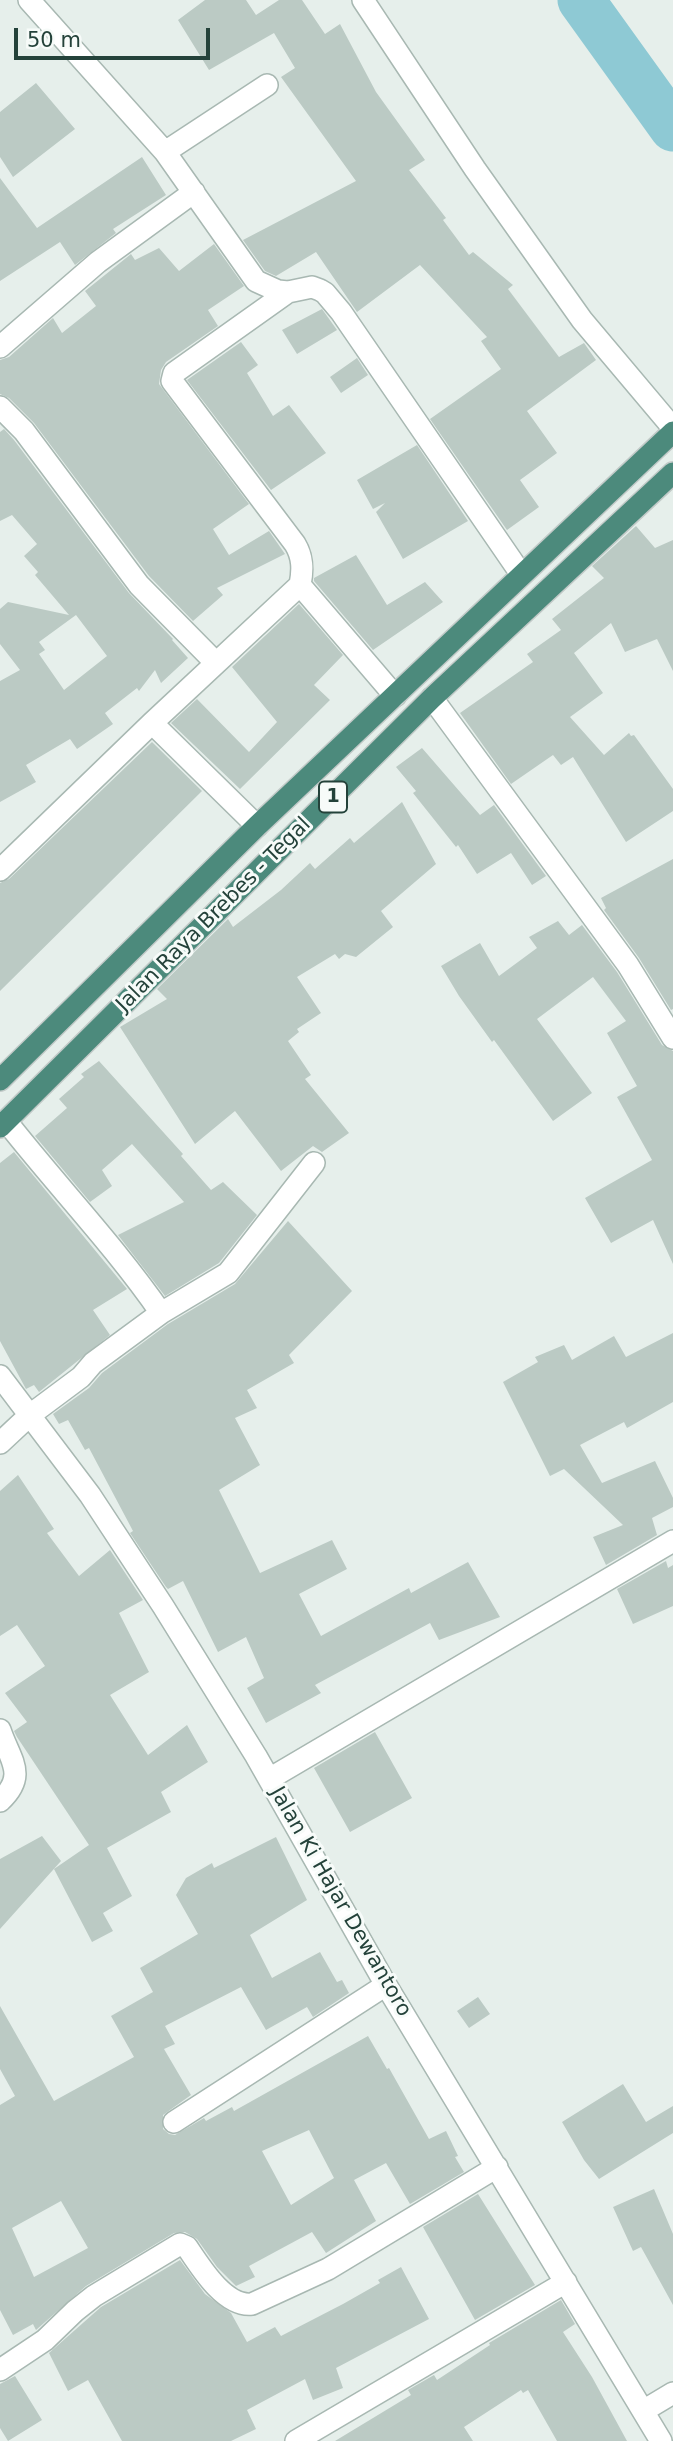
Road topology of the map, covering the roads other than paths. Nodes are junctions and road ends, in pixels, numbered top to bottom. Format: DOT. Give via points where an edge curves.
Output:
graph roads {
  1 [pos="29,0"];
  2 [pos="363,0"];
  3 [pos="267,85"];
  4 [pos="165,152"];
  5 [pos="194,192"];
  6 [pos="288,292"];
  7 [pos="0,347"];
  8 [pos="0,407"];
  9 [pos="673,430"];
  10 [pos="673,473"];
  11 [pos="522,575"];
  12 [pos="300,585"];
  13 [pos="216,663"];
  14 [pos="395,696"];
  15 [pos="432,698"];
  16 [pos="152,723"];
  17 [pos="257,825"];
  18 [pos="0,870"];
  19 [pos="673,1038"];
  20 [pos="0,1080"];
  21 [pos="3,1124"];
  22 [pos="314,1163"];
  23 [pos="161,1313"];
  24 [pos="0,1376"];
  25 [pos="30,1415"];
  26 [pos="0,1443"];
  27 [pos="673,1541"];
  28 [pos="0,1730"];
  29 [pos="269,1779"];
  30 [pos="0,1801"];
  31 [pos="386,1984"];
  32 [pos="174,2122"];
  33 [pos="497,2167"];
  34 [pos="566,2282"];
  35 [pos="0,2370"];
  36 [pos="673,2393"];
  37 [pos="643,2411"];
  38 [pos="296,2441"];
  39 [pos="661,2441"];
  1 -- 4 [label="street"];
  2 -- 9 [label="street" via="582,320"];
  3 -- 4 [label="street"];
  4 -- 5 [label="street"];
  5 -- 6 [label="street" via="256,281"];
  5 -- 7 [label="street" via="98,262"];
  6 -- 11 [label="street" via="312,288 326,293"];
  6 -- 12 [label="street" via="172,377 295,544 303,571"];
  8 -- 13 [label="street" via="24,430 139,585"];
  9 -- 11 [label="highway, Jalan Raya Brebes - Tegal / 1"];
  10 -- 15 [label="highway, Jalan Raya Brebes - Tegal / 1"];
  11 -- 14 [label="highway, Jalan Raya Brebes - Tegal / 1"];
  12 -- 13 [label="street"];
  12 -- 14 [label="street"];
  13 -- 16 [label="street"];
  14 -- 17 [label="highway, Jalan Raya Brebes - Tegal / 1"];
  15 -- 19 [label="street" via="628,965"];
  15 -- 21 [label="highway, Jalan Raya Brebes - Tegal / 1"];
  16 -- 17 [label="street"];
  16 -- 18 [label="street"];
  17 -- 20 [label="highway, Jalan Raya Brebes - Tegal / 1"];
  21 -- 23 [label="street" via="134,1273"];
  22 -- 23 [label="street" via="228,1273"];
  23 -- 25 [label="street"];
  24 -- 25 [label="street, Jalan Ki Hajar Dewantoro"];
  25 -- 26 [label="street"];
  25 -- 29 [label="street, Jalan Ki Hajar Dewantoro" via="90,1495 163,1606"];
  27 -- 29 [label="street"];
  28 -- 30 [label="street" via="16,1780"];
  29 -- 31 [label="street, Jalan Ki Hajar Dewantoro"];
  31 -- 32 [label="street"];
  31 -- 33 [label="street, Jalan Ki Hajar Dewantoro"];
  33 -- 34 [label="street, Jalan Ki Hajar Dewantoro"];
  33 -- 35 [label="street" via="328,2269 253,2304 230,2299 180,2244 94,2296 46,2340"];
  34 -- 37 [label="street, Jalan Ki Hajar Dewantoro"];
  34 -- 38 [label="street"];
  36 -- 37 [label="street"];
  37 -- 39 [label="street, Jalan Ki Hajar Dewantoro"];
}
